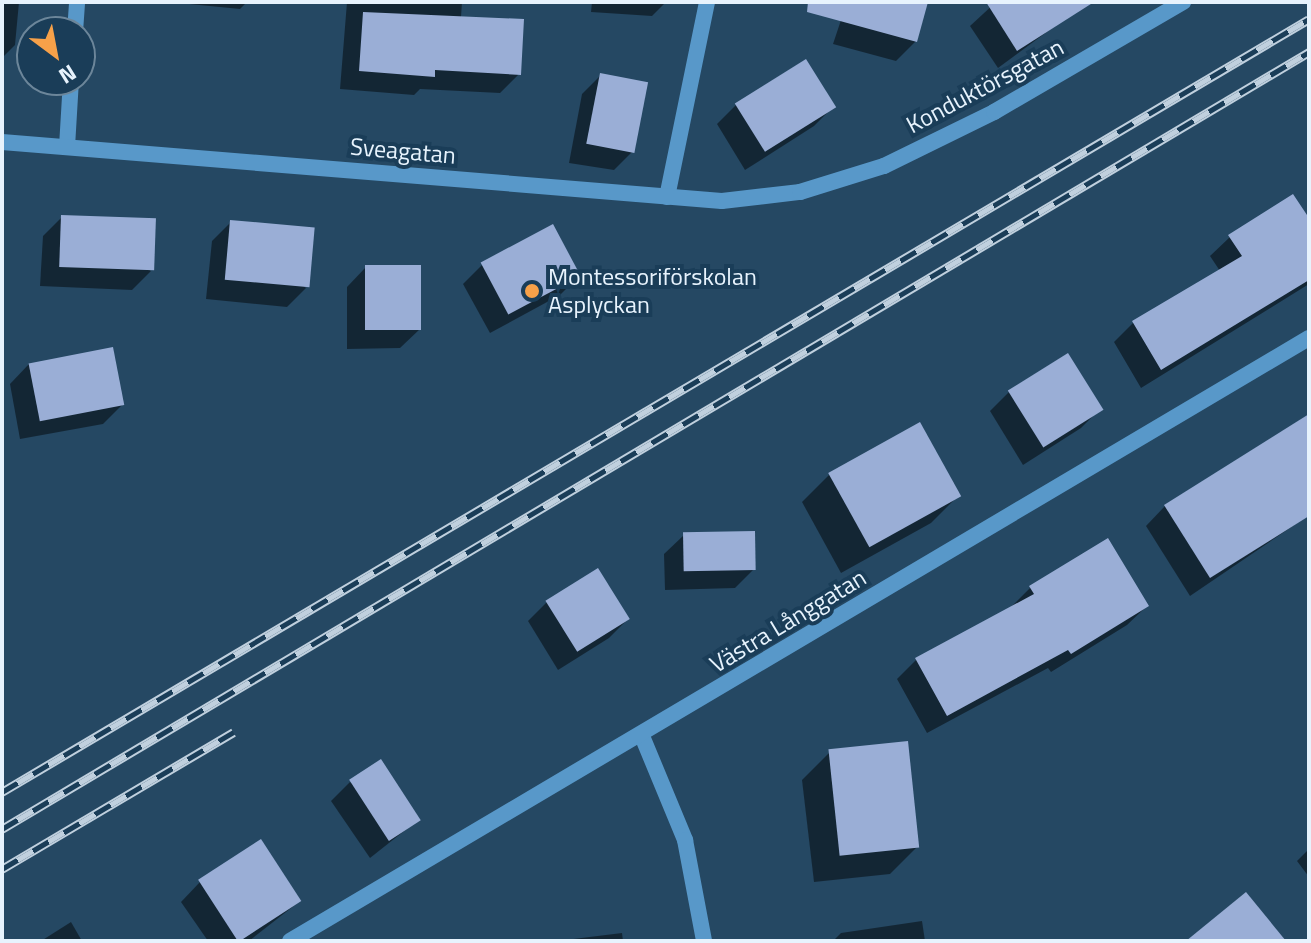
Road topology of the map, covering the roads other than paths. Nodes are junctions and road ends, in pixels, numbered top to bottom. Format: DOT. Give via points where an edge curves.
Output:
graph roads {
  1 [pos="707,2"];
  2 [pos="1183,2"];
  3 [pos="70,96"];
  4 [pos="2,142"];
  5 [pos="67,147"];
  6 [pos="800,192"];
  7 [pos="667,197"];
  8 [pos="1309,338"];
  9 [pos="642,736"];
  10 [pos="290,941"];
  11 [pos="704,941"];
  1 -- 7 [label="street"];
  2 -- 6 [label="street, Konduktörsgatan" via="994,112 884,166"];
  3 -- 5 [label="street"];
  4 -- 5 [label="street, Sveagatan"];
  5 -- 7 [label="street, Sveagatan"];
  6 -- 7 [label="street, Sveagatan" via="722,201"];
  8 -- 9 [label="street, Västra Långgatan"];
  9 -- 10 [label="street, Västra Långgatan"];
  9 -- 11 [label="street" via="685,840"];
}
